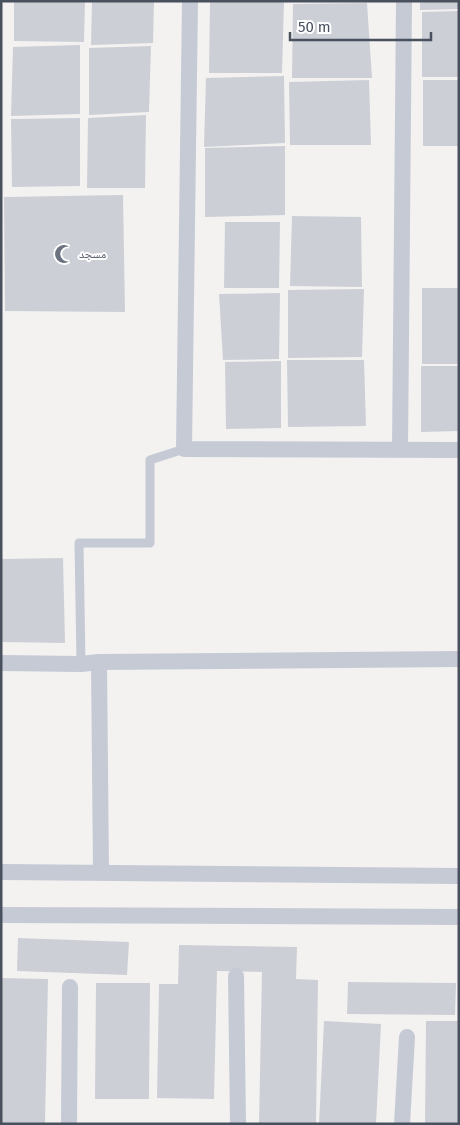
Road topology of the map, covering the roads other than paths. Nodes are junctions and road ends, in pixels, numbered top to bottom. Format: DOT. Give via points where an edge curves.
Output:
graph roads {
  1 [pos="190,1"];
  2 [pos="404,1"];
  3 [pos="184,449"];
  4 [pos="400,450"];
  5 [pos="459,450"];
  6 [pos="459,659"];
  7 [pos="99,662"];
  8 [pos="1,663"];
  9 [pos="81,664"];
  10 [pos="1,872"];
  11 [pos="101,872"];
  12 [pos="459,876"];
  13 [pos="1,914"];
  14 [pos="459,917"];
  15 [pos="236,976"];
  16 [pos="70,987"];
  17 [pos="407,1037"];
  18 [pos="69,1124"];
  19 [pos="238,1124"];
  20 [pos="402,1124"];
  1 -- 3 [label="street"];
  2 -- 4 [label="street"];
  3 -- 4 [label="street"];
  3 -- 9 [label="lane" via="150,460 150,542 79,543"];
  4 -- 5 [label="street"];
  6 -- 7 [label="street"];
  7 -- 9 [label="street"];
  7 -- 11 [label="street"];
  8 -- 9 [label="street"];
  10 -- 11 [label="street"];
  11 -- 12 [label="street"];
  13 -- 14 [label="street"];
  15 -- 19 [label="street"];
  16 -- 18 [label="street"];
  17 -- 20 [label="street"];
}
